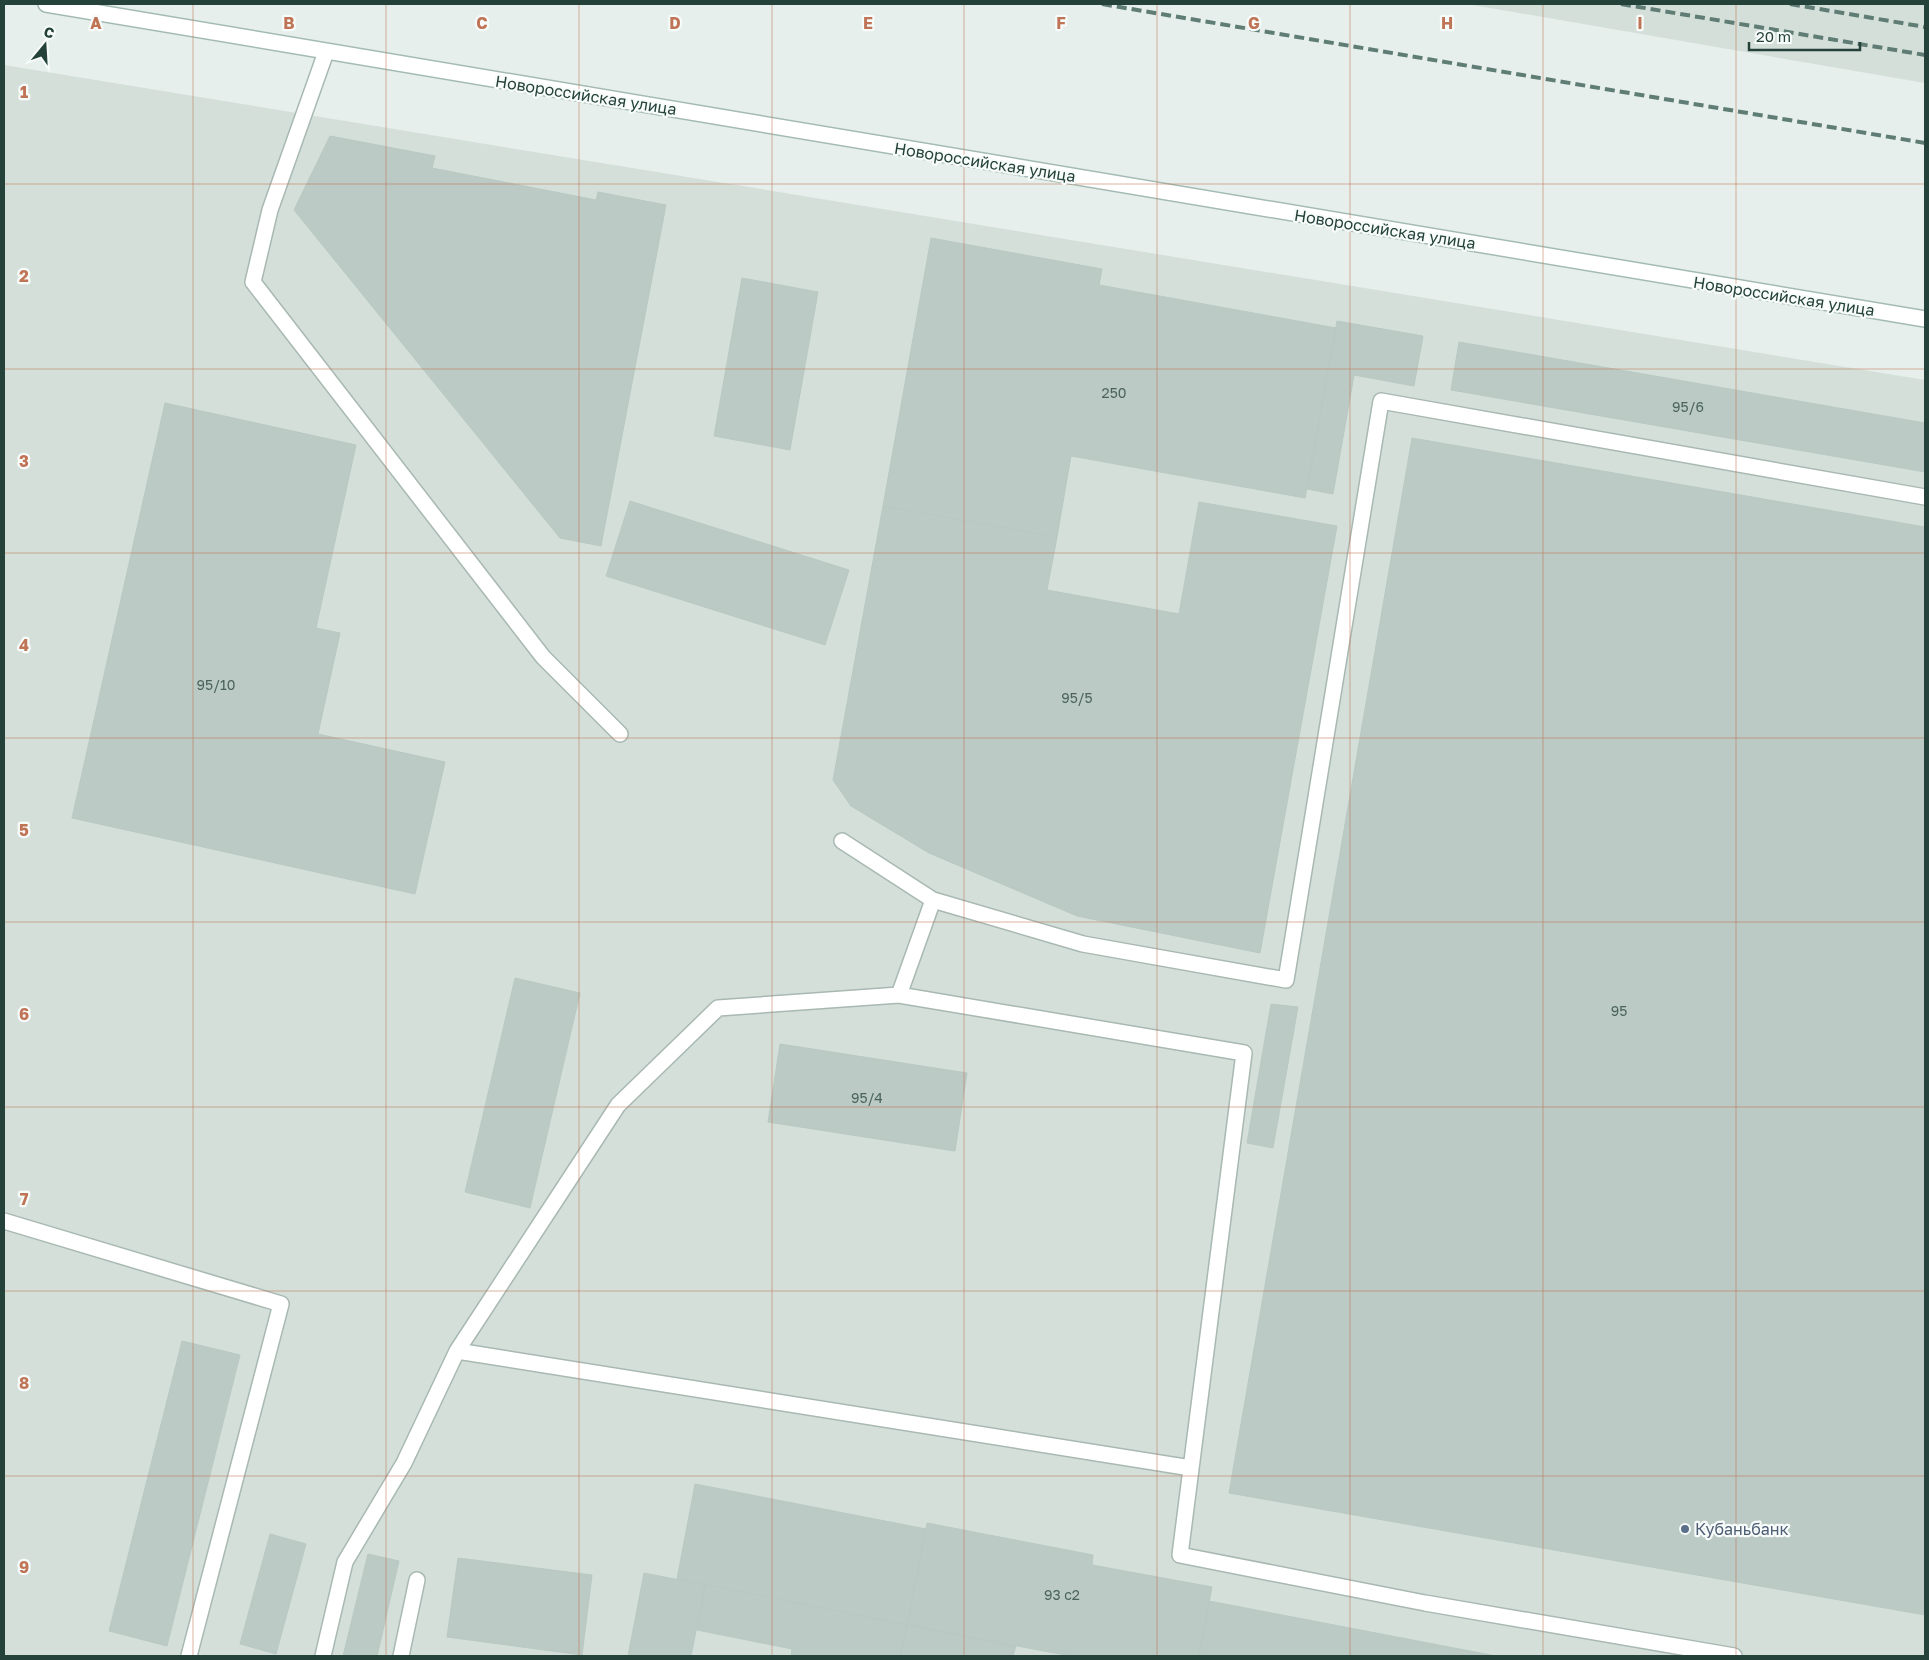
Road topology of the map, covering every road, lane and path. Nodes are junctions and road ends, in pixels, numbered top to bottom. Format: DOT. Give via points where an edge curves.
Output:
graph roads {
  1 [pos="46,4"];
  2 [pos="326,52"];
  3 [pos="1925,320"];
  4 [pos="1925,497"];
  5 [pos="620,734"];
  6 [pos="842,841"];
  7 [pos="933,900"];
  8 [pos="899,996"];
  9 [pos="4,1221"];
  10 [pos="457,1351"];
  11 [pos="1191,1468"];
  12 [pos="417,1580"];
  13 [pos="189,1656"];
  14 [pos="323,1656"];
  15 [pos="401,1656"];
  16 [pos="1734,1656"];
  1 -- 2 [label="street, Новороссийская улица"];
  2 -- 3 [label="street, Новороссийская улица"];
  2 -- 5 [label="street" via="270,210 253,282 543,657"];
  4 -- 7 [label="street" via="1381,401 1286,980 1083,944"];
  6 -- 7 [label="street"];
  7 -- 8 [label="street"];
  8 -- 10 [label="street" via="718,1008 618,1105"];
  8 -- 11 [label="street" via="1244,1053"];
  9 -- 13 [label="street" via="280,1304"];
  10 -- 11 [label="street"];
  10 -- 14 [label="street" via="404,1463 345,1562"];
  11 -- 16 [label="street" via="1180,1555 1425,1603"];
  12 -- 15 [label="street"];
}
